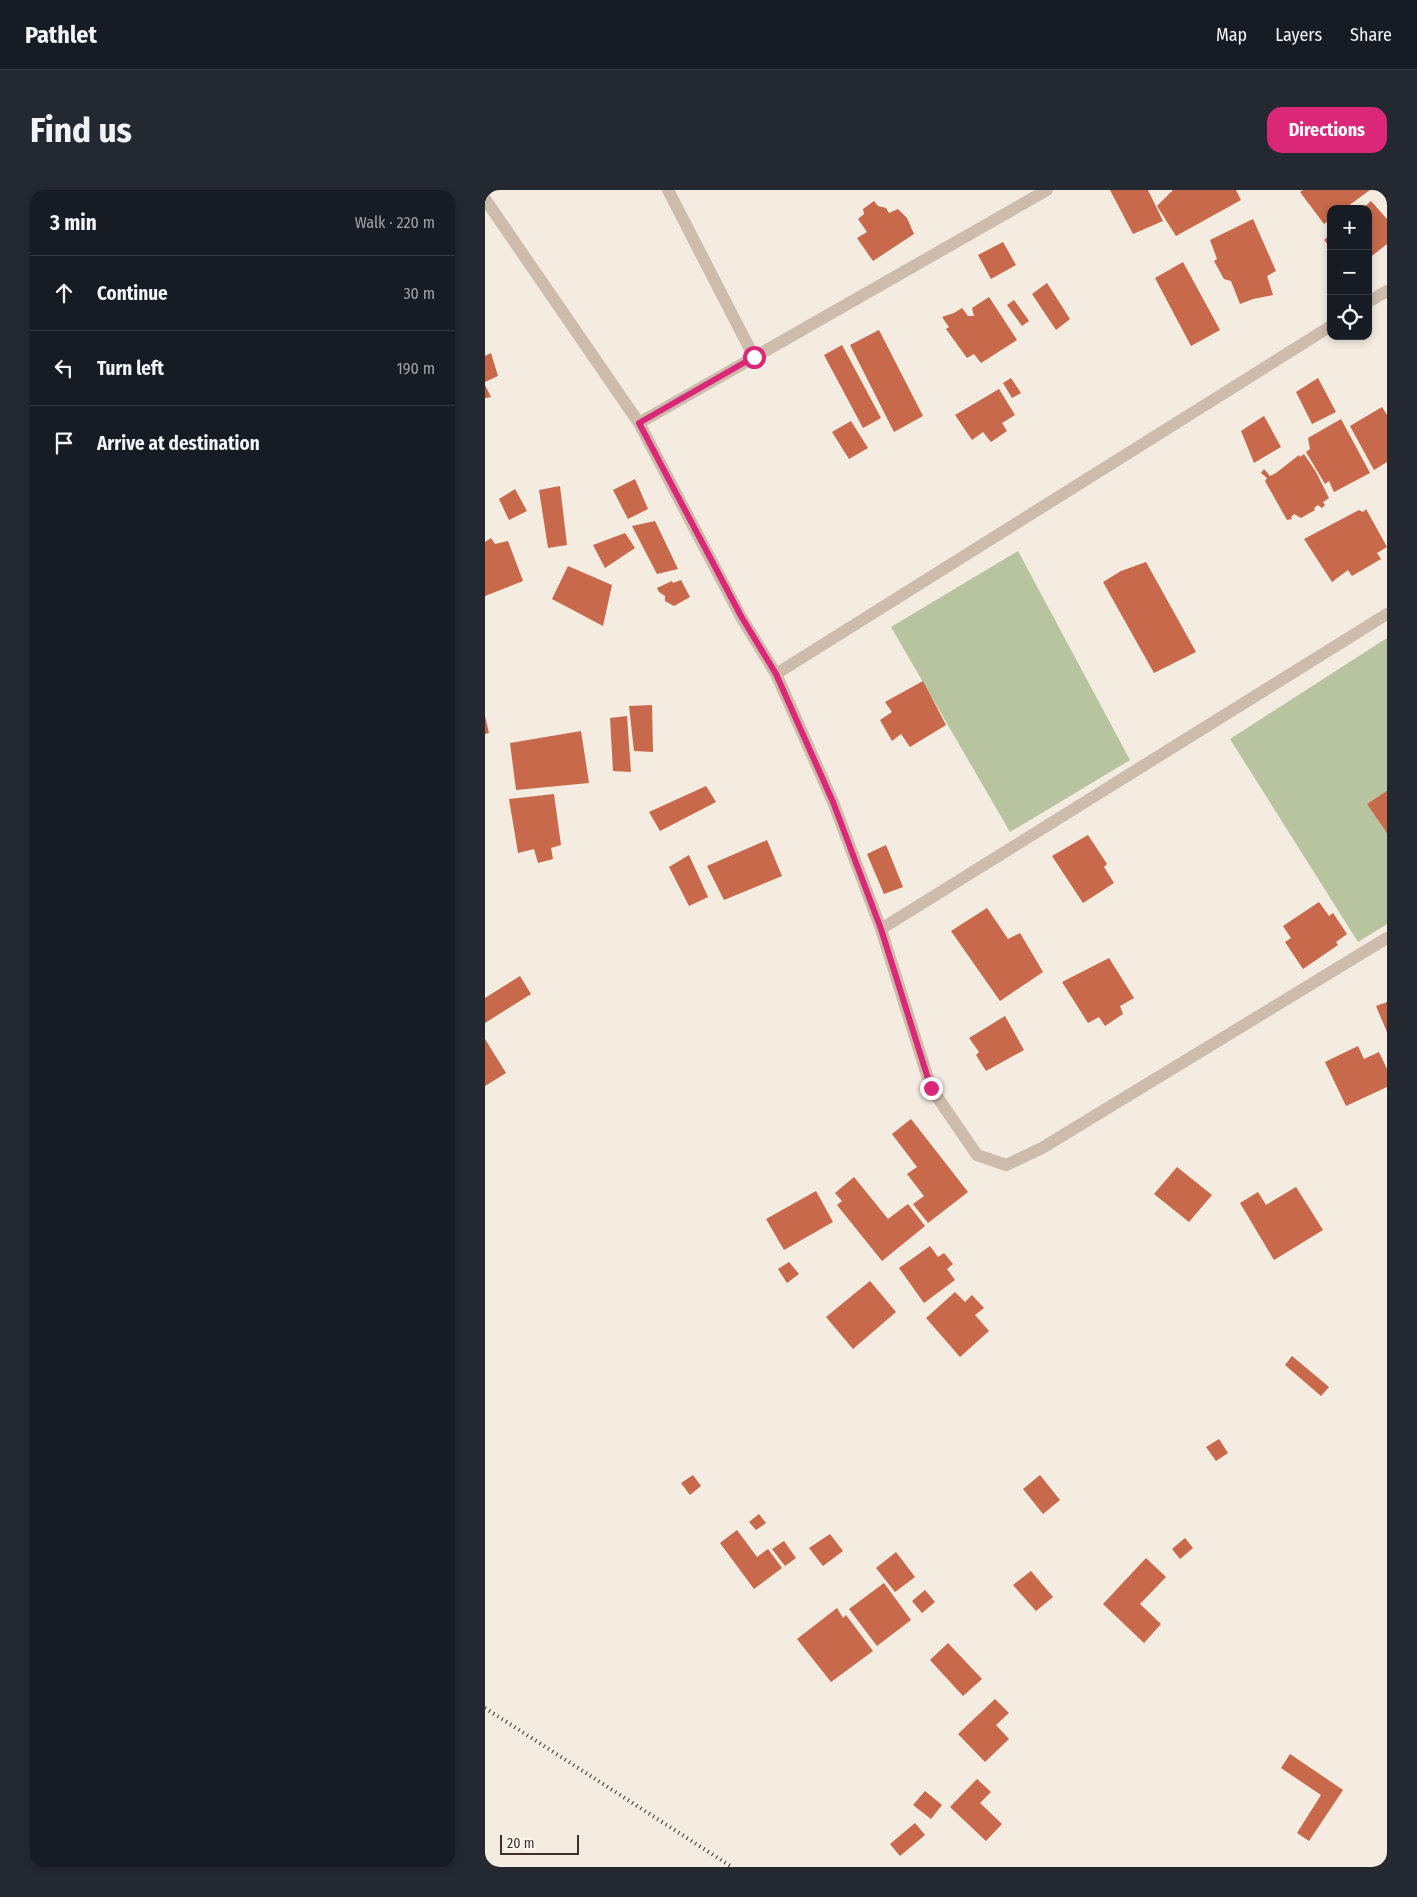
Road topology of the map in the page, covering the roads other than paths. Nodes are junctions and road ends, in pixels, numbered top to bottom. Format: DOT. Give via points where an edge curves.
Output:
graph roads {
  1 [pos="668,190"];
  2 [pos="1047,190"];
  3 [pos="485,199"];
  4 [pos="1387,290"];
  5 [pos="1372,299"];
  6 [pos="1327,329"];
  7 [pos="754,357"];
  8 [pos="639,423"];
  9 [pos="1387,614"];
  10 [pos="776,674"];
  11 [pos="881,929"];
  12 [pos="1387,938"];
  1 -- 7 [label="street"];
  2 -- 7 [label="street"];
  3 -- 8 [label="street"];
  4 -- 5 [label="street"];
  6 -- 10 [label="street"];
  7 -- 8 [label="street"];
  8 -- 10 [label="street" via="741,616"];
  9 -- 11 [label="street"];
  10 -- 11 [label="street" via="833,802"];
  11 -- 12 [label="street" via="931,1088 977,1155 1006,1165 1042,1148"];
}
